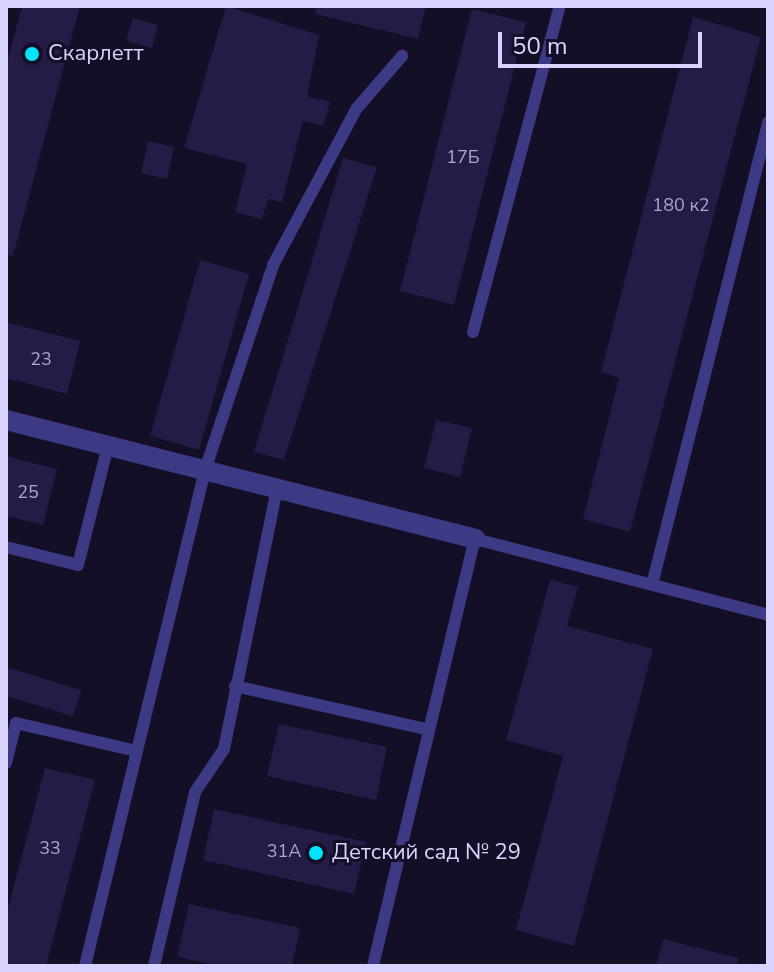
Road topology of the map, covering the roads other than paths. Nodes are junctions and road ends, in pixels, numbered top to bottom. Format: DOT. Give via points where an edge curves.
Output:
graph roads {
  1 [pos="560,6"];
  2 [pos="402,56"];
  3 [pos="768,122"];
  4 [pos="473,332"];
  5 [pos="6,420"];
  6 [pos="108,446"];
  7 [pos="205,470"];
  8 [pos="277,488"];
  9 [pos="475,539"];
  10 [pos="6,547"];
  11 [pos="652,585"];
  12 [pos="768,615"];
  13 [pos="235,686"];
  14 [pos="426,729"];
  15 [pos="136,751"];
  16 [pos="6,763"];
  17 [pos="85,966"];
  18 [pos="154,966"];
  19 [pos="373,966"];
  1 -- 4 [label="lane"];
  2 -- 7 [label="lane" via="357,108 273,265"];
  3 -- 11 [label="lane"];
  5 -- 6 [label="street"];
  6 -- 7 [label="street"];
  6 -- 10 [label="lane" via="78,565"];
  7 -- 8 [label="street"];
  7 -- 15 [label="lane"];
  8 -- 9 [label="street"];
  8 -- 13 [label="lane"];
  9 -- 11 [label="lane"];
  9 -- 14 [label="lane"];
  11 -- 12 [label="lane"];
  13 -- 14 [label="lane"];
  13 -- 18 [label="lane" via="224,749 195,792"];
  14 -- 19 [label="lane"];
  15 -- 16 [label="lane" via="16,723"];
  15 -- 17 [label="lane"];
}
